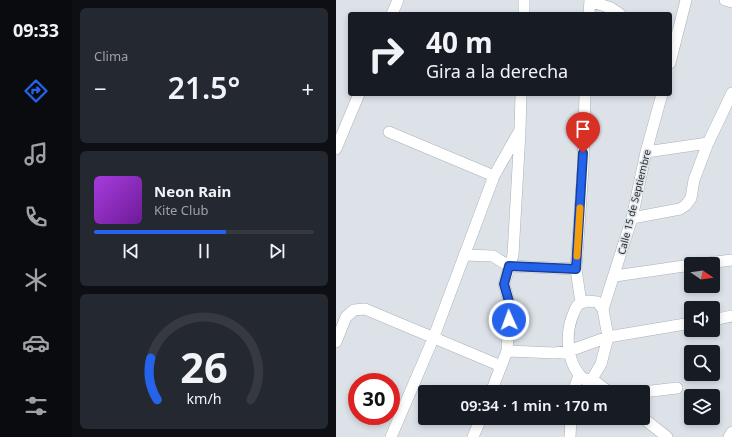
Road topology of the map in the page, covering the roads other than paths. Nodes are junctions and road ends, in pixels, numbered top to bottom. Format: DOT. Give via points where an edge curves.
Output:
graph roads {
  1 [pos="398,0"];
  2 [pos="524,0"];
  3 [pos="590,0"];
  4 [pos="686,0"];
  5 [pos="725,0"];
  6 [pos="732,2"];
  7 [pos="393,12"];
  8 [pos="524,12"];
  9 [pos="589,12"];
  10 [pos="617,12"];
  11 [pos="672,54"];
  12 [pos="732,93"];
  13 [pos="358,96"];
  14 [pos="521,96"];
  15 [pos="585,96"];
  16 [pos="661,96"];
  17 [pos="520,130"];
  18 [pos="389,132"];
  19 [pos="708,143"];
  20 [pos="336,149"];
  21 [pos="646,152"];
  22 [pos="494,176"];
  23 [pos="632,218"];
  24 [pos="464,255"];
  25 [pos="732,260"];
  26 [pos="720,262"];
  27 [pos="509,266"];
  28 [pos="684,266"];
  29 [pos="576,269"];
  30 [pos="615,276"];
  31 [pos="581,303"];
  32 [pos="603,309"];
  33 [pos="732,316"];
  34 [pos="720,319"];
  35 [pos="684,324"];
  36 [pos="608,337"];
  37 [pos="433,339"];
  38 [pos="336,342"];
  39 [pos="507,351"];
  40 [pos="569,351"];
  41 [pos="501,366"];
  42 [pos="579,375"];
  43 [pos="592,378"];
  44 [pos="494,385"];
  45 [pos="575,385"];
  46 [pos="600,385"];
  47 [pos="677,388"];
  48 [pos="650,391"];
  49 [pos="650,424"];
  50 [pos="478,425"];
  51 [pos="571,425"];
  52 [pos="732,432"];
  53 [pos="391,437"];
  54 [pos="474,437"];
  55 [pos="570,437"];
  56 [pos="667,437"];
  57 [pos="729,437"];
  1 -- 7 [label="street"];
  2 -- 8 [label="street"];
  3 -- 9 [label="street"];
  3 -- 10 [label="street"];
  4 -- 11 [label="street"];
  5 -- 6 [label="street"];
  12 -- 19 [label="street"];
  13 -- 20 [label="street"];
  14 -- 17 [label="street"];
  15 -- 29 [label="street"];
  16 -- 21 [label="street, Calle 15 de Septiembre"];
  17 -- 22 [label="street"];
  17 -- 27 [label="street" via="513,255"];
  18 -- 22 [label="street"];
  19 -- 21 [label="street"];
  19 -- 23 [label="street" via="686,205 680,209"];
  21 -- 23 [label="street, Calle 15 de Septiembre"];
  22 -- 24 [label="street"];
  23 -- 30 [label="street, Calle 15 de Septiembre"];
  24 -- 27 [label="street" via="493,256"];
  24 -- 37 [label="street"];
  25 -- 26 [label="street"];
  27 -- 29 [label="street"];
  27 -- 39 [label="street" via="504,284 510,305"];
  28 -- 30 [label="street"];
  29 -- 31 [label="street"];
  30 -- 32 [label="street, Calle 15 de Septiembre"];
  31 -- 32 [label="street" via="597,302"];
  31 -- 40 [label="street" via="576,307 570,326"];
  32 -- 36 [label="street"];
  33 -- 34 [label="street"];
  35 -- 36 [label="street"];
  36 -- 40 [label="street"];
  36 -- 43 [label="street" via="601,364"];
  37 -- 38 [label="street" via="365,309 354,310 346,317"];
  37 -- 41 [label="street"];
  37 -- 53 [label="street"];
  39 -- 40 [label="street"];
  39 -- 41 [label="street"];
  40 -- 42 [label="street"];
  41 -- 44 [label="street"];
  42 -- 43 [label="street" via="585,380"];
  42 -- 45 [label="street"];
  43 -- 46 [label="street"];
  47 -- 48 [label="street"];
  49 -- 56 [label="street"];
  50 -- 54 [label="street"];
  51 -- 55 [label="street"];
  52 -- 57 [label="street"];
}
